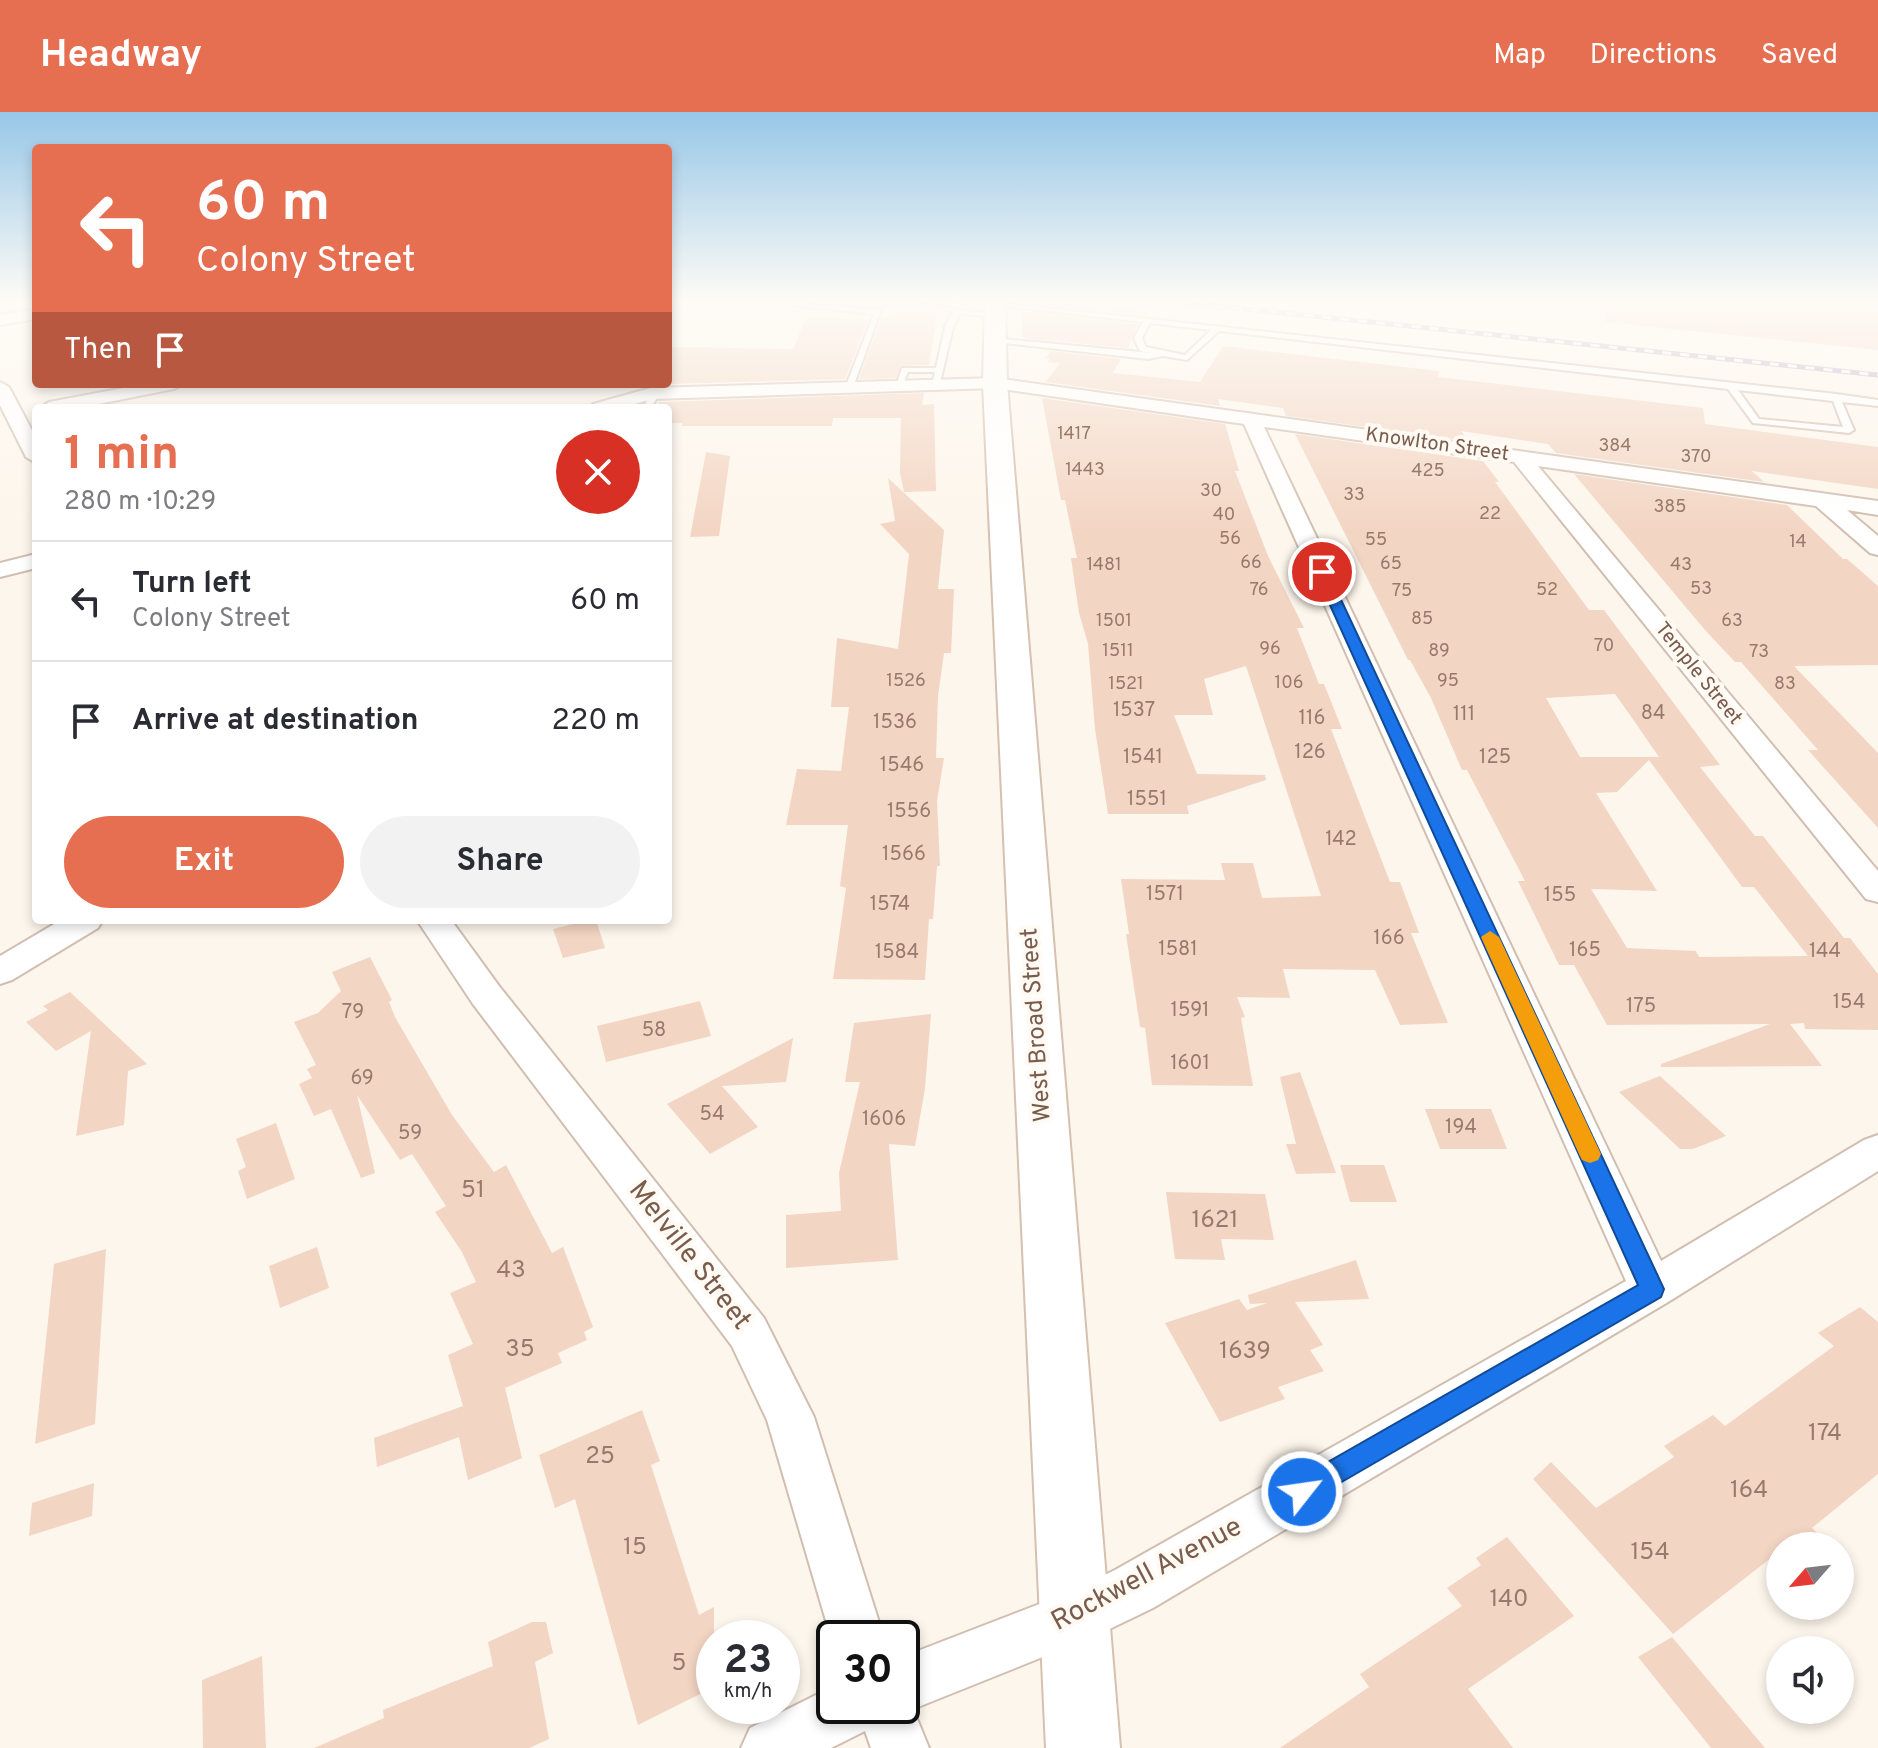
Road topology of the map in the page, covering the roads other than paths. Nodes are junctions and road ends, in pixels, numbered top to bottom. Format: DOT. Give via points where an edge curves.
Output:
graph roads {
  1 [pos="853,378"];
  2 [pos="936,378"];
  3 [pos="996,378"];
  4 [pos="1072,378"];
  5 [pos="1671,378"];
  6 [pos="1730,385"];
  7 [pos="0,387"];
  8 [pos="153,388"];
  9 [pos="849,388"];
  10 [pos="586,392"];
  11 [pos="1836,397"];
  12 [pos="651,401"];
  13 [pos="1878,403"];
  14 [pos="70,404"];
  15 [pos="596,404"];
  16 [pos="610,404"];
  17 [pos="32,411"];
  18 [pos="14,415"];
  19 [pos="1251,419"];
  20 [pos="32,449"];
  21 [pos="1519,456"];
  22 [pos="1822,500"];
  23 [pos="1878,508"];
  24 [pos="1878,548"];
  25 [pos="32,562"];
  26 [pos="0,570"];
  27 [pos="1878,892"];
  28 [pos="79,924"];
  29 [pos="437,924"];
  30 [pos="0,972"];
  31 [pos="1878,1151"];
  32 [pos="1652,1289"];
  33 [pos="1076,1617"];
  34 [pos="852,1620"];
  35 [pos="920,1678"];
  36 [pos="819,1724"];
  37 [pos="890,1724"];
  38 [pos="770,1748"];
  39 [pos="900,1748"];
  40 [pos="1083,1748"];
  1 -- 9 [label="lane"];
  2 -- 9 [label="street, Knowlton Street" via="898,387"];
  3 -- 33 [label="main road, West Broad Street"];
  4 -- 19 [label="street, Knowlton Street"];
  5 -- 6 [label="lane"];
  6 -- 11 [label="lane"];
  6 -- 11 [label="lane" via="1756,421 1849,430"];
  7 -- 18 [label="street"];
  8 -- 14 [label="street"];
  9 -- 12 [label="street, Knowlton Street"];
  10 -- 15 [label="street"];
  11 -- 13 [label="lane"];
  12 -- 16 [label="street, Knowlton Street" via="626,398"];
  17 -- 18 [label="street"];
  18 -- 20 [label="street"];
  19 -- 21 [label="street, Knowlton Street"];
  19 -- 32 [label="street"];
  21 -- 22 [label="street, Knowlton Street"];
  21 -- 27 [label="street, Temple Street"];
  22 -- 23 [label="street, Knowlton Street"];
  22 -- 24 [label="street"];
  25 -- 26 [label="street"];
  28 -- 30 [label="street"];
  29 -- 34 [label="street, Melville Street" via="748,1332 790,1417"];
  31 -- 32 [label="street, Rockwell Avenue"];
  32 -- 33 [label="street, Rockwell Avenue" via="1134,1589"];
  33 -- 35 [label="street, Rockwell Avenue"];
  33 -- 40 [label="main road, West Broad Street"];
  36 -- 38 [label="street"];
  37 -- 39 [label="street"];
}
